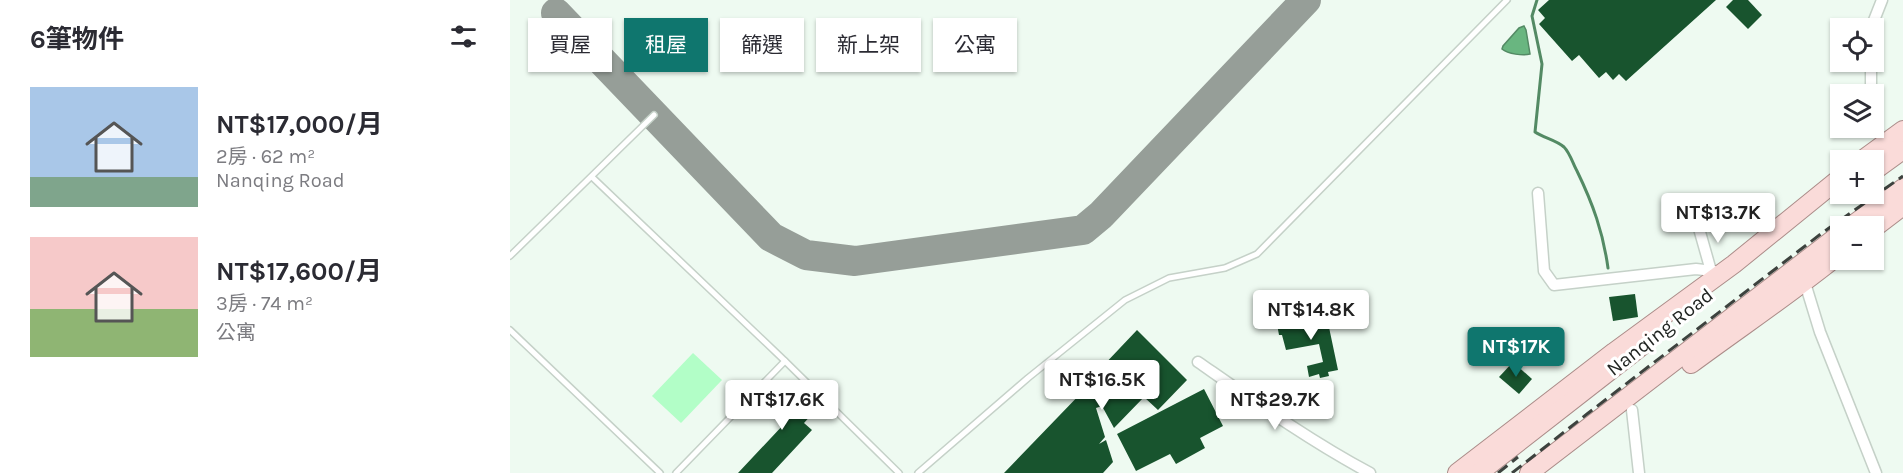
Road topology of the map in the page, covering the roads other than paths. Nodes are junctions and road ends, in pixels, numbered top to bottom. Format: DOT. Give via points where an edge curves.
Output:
graph roads {
  1 [pos="1508,0"];
  2 [pos="1882,0"];
  3 [pos="1875,18"];
  4 [pos="654,115"];
  5 [pos="1903,130"];
  6 [pos="1876,150"];
  7 [pos="1903,150"];
  8 [pos="1884,164"];
  9 [pos="592,177"];
  10 [pos="1830,186"];
  11 [pos="1903,188"];
  12 [pos="1538,193"];
  13 [pos="1830,202"];
  14 [pos="1903,206"];
  15 [pos="1818,210"];
  16 [pos="1865,216"];
  17 [pos="1884,220"];
  18 [pos="1698,225"];
  19 [pos="1767,238"];
  20 [pos="1830,242"];
  21 [pos="1816,253"];
  22 [pos="510,256"];
  23 [pos="1830,262"];
  24 [pos="1716,271"];
  25 [pos="1805,283"];
  26 [pos="1774,304"];
  27 [pos="510,330"];
  28 [pos="785,361"];
  29 [pos="1198,362"];
  30 [pos="1632,410"];
  31 [pos="660,473"];
  32 [pos="676,473"];
  33 [pos="898,473"];
  34 [pos="918,473"];
  35 [pos="1370,473"];
  36 [pos="1457,473"];
  37 [pos="1479,473"];
  38 [pos="1529,473"];
  39 [pos="1549,473"];
  40 [pos="1640,473"];
  41 [pos="1875,473"];
  1 -- 34 [label="lane" via="1257,254 1225,268 1169,278 1125,300"];
  2 -- 3 [label="street"];
  4 -- 9 [label="lane"];
  5 -- 6 [label="main road"];
  7 -- 8 [label="main road"];
  9 -- 22 [label="lane"];
  9 -- 28 [label="lane"];
  10 -- 19 [label="main road"];
  11 -- 16 [label="main road"];
  12 -- 24 [label="street" via="1544,271 1554,285 1696,269"];
  13 -- 15 [label="main road, Nanqing Road"];
  14 -- 17 [label="main road"];
  15 -- 19 [label="main road"];
  15 -- 37 [label="main road, Nanqing Road"];
  18 -- 24 [label="street"];
  19 -- 24 [label="main road"];
  20 -- 21 [label="main road, Nanqing Road"];
  21 -- 26 [label="main road"];
  21 -- 38 [label="main road, Nanqing Road"];
  23 -- 25 [label="main road"];
  24 -- 36 [label="main road"];
  25 -- 26 [label="main road"];
  25 -- 41 [label="street"];
  26 -- 30 [label="main road"];
  27 -- 31 [label="lane"];
  28 -- 32 [label="lane"];
  28 -- 33 [label="lane"];
  29 -- 35 [label="street"];
  30 -- 39 [label="main road"];
  30 -- 40 [label="street"];
}
